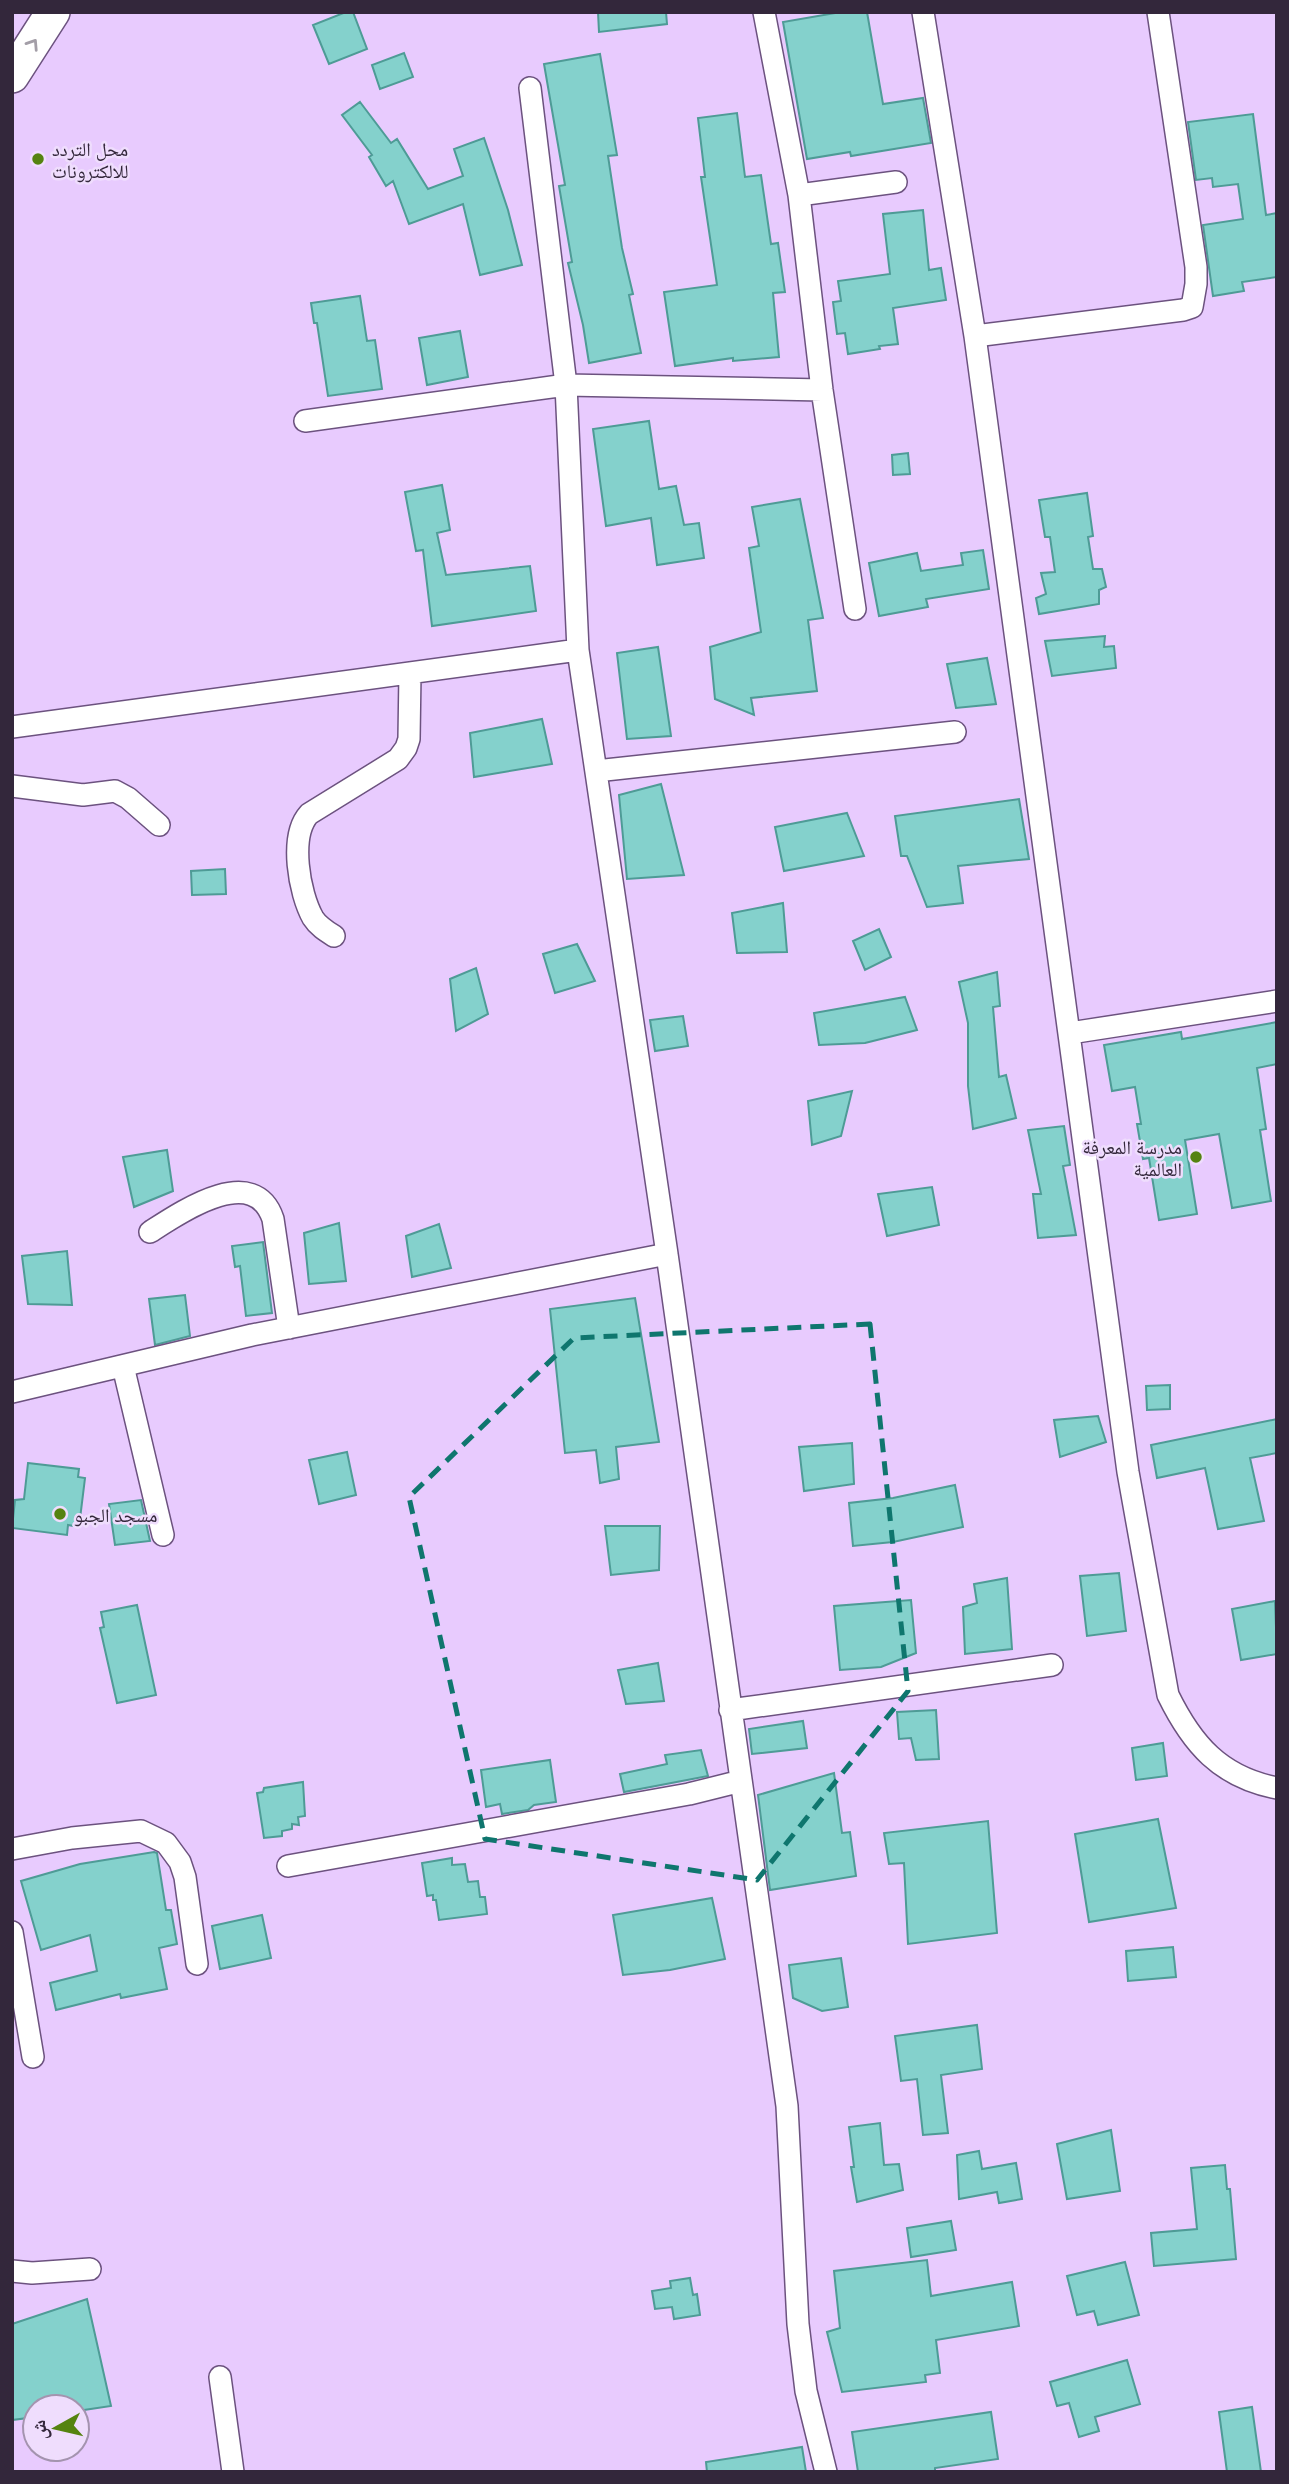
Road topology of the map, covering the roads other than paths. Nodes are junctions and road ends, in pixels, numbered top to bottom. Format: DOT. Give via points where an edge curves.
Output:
graph roads {
  1 [pos="53,12"];
  2 [pos="764,12"];
  3 [pos="923,12"];
  4 [pos="1158,12"];
  5 [pos="12,76"];
  6 [pos="530,88"];
  7 [pos="896,183"];
  8 [pos="799,195"];
  9 [pos="975,336"];
  10 [pos="566,385"];
  11 [pos="822,390"];
  12 [pos="305,421"];
  13 [pos="855,609"];
  14 [pos="578,650"];
  15 [pos="410,673"];
  16 [pos="12,727"];
  17 [pos="956,732"];
  18 [pos="596,771"];
  19 [pos="12,786"];
  20 [pos="159,825"];
  21 [pos="334,936"];
  22 [pos="1277,1001"];
  23 [pos="1070,1033"];
  24 [pos="150,1232"];
  25 [pos="667,1254"];
  26 [pos="289,1328"];
  27 [pos="123,1366"];
  28 [pos="12,1392"];
  29 [pos="163,1535"];
  30 [pos="1052,1665"];
  31 [pos="730,1710"];
  32 [pos="741,1781"];
  33 [pos="1277,1788"];
  34 [pos="12,1849"];
  35 [pos="288,1866"];
  36 [pos="12,1932"];
  37 [pos="197,1964"];
  38 [pos="33,2057"];
  39 [pos="90,2269"];
  40 [pos="12,2271"];
  41 [pos="220,2377"];
  42 [pos="233,2472"];
  43 [pos="826,2472"];
  5 -- 1 [label="main road, one-way"];
  2 -- 8 [label="street"];
  3 -- 9 [label="street"];
  4 -- 9 [label="street" via="1196,267 1192,307"];
  6 -- 10 [label="street"];
  7 -- 8 [label="street"];
  8 -- 11 [label="street"];
  9 -- 23 [label="street"];
  10 -- 11 [label="street"];
  10 -- 12 [label="street"];
  10 -- 14 [label="street"];
  11 -- 13 [label="street"];
  14 -- 15 [label="street"];
  14 -- 18 [label="street"];
  15 -- 16 [label="street"];
  15 -- 21 [label="street" via="406,748 398,759 303,821 298,852 305,899 314,920"];
  17 -- 18 [label="street"];
  18 -- 25 [label="street"];
  19 -- 20 [label="street" via="83,795 115,791"];
  22 -- 23 [label="street"];
  23 -- 33 [label="street" via="1128,1472 1168,1695 1183,1725 1204,1751 1231,1771"];
  24 -- 26 [label="street" via="202,1201 239,1193 261,1199 274,1219"];
  25 -- 26 [label="street"];
  25 -- 31 [label="street"];
  26 -- 27 [label="street"];
  27 -- 28 [label="street"];
  27 -- 29 [label="street"];
  30 -- 31 [label="street"];
  31 -- 32 [label="street"];
  32 -- 35 [label="street"];
  32 -- 43 [label="street" via="787,2106 798,2325 806,2391"];
  34 -- 37 [label="street" via="141,1831 166,1843 185,1877"];
  36 -- 38 [label="street"];
  39 -- 40 [label="street"];
  41 -- 42 [label="street"];
}
